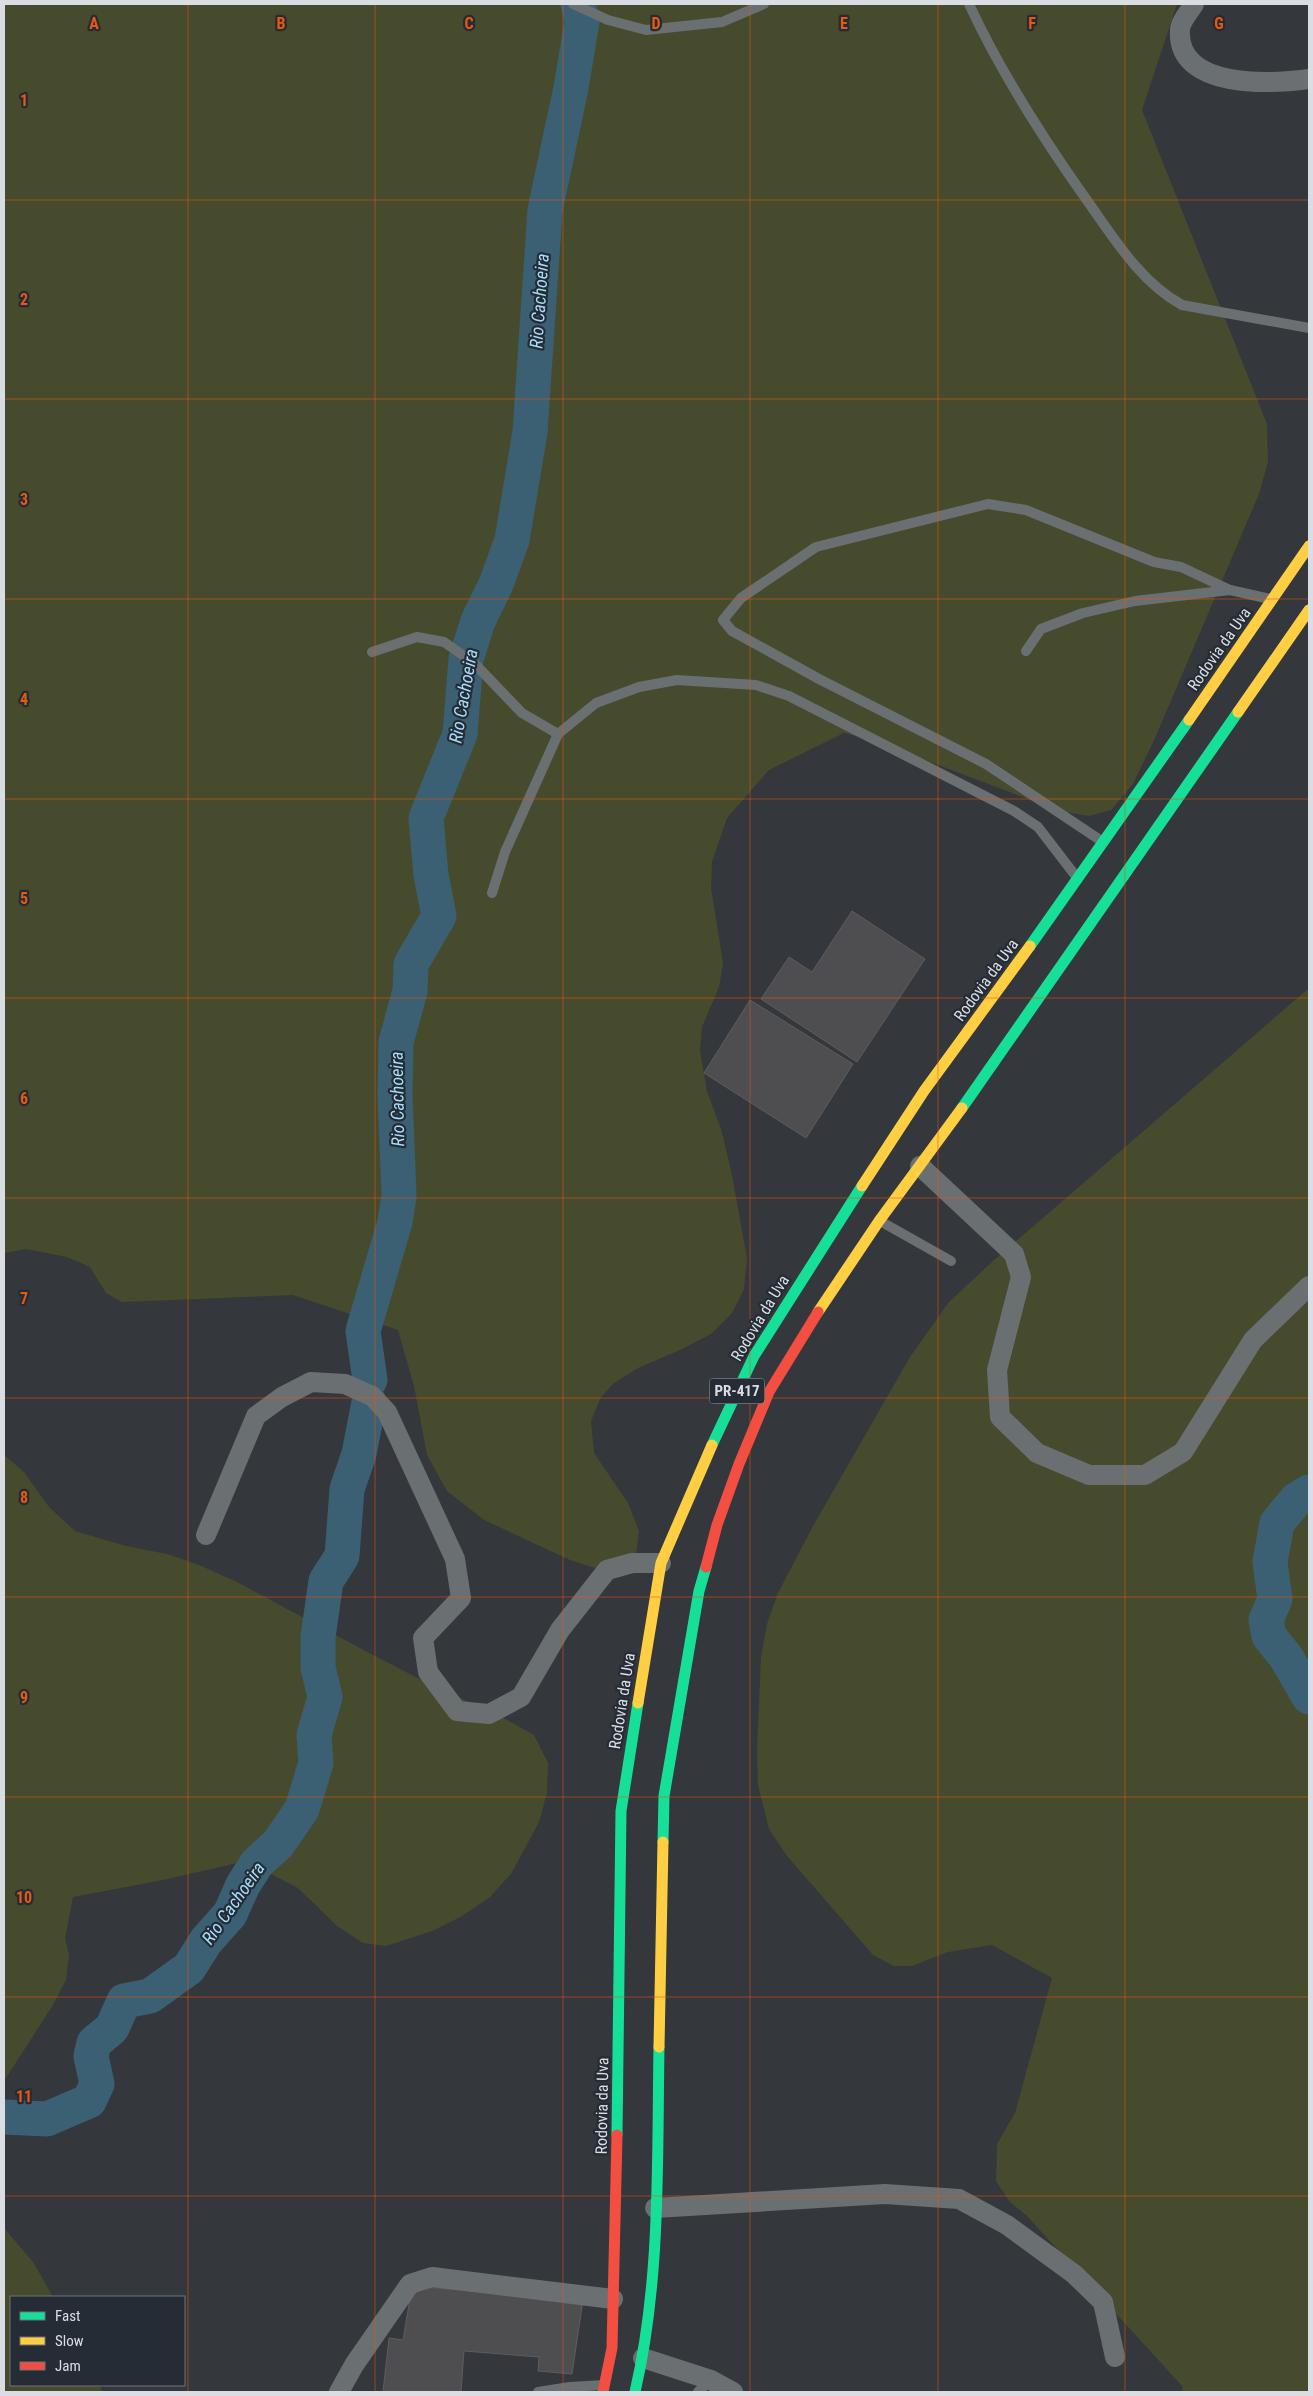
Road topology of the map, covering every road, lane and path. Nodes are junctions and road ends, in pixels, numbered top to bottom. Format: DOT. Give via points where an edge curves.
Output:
graph roads {
  1 [pos="573,4"];
  2 [pos="764,4"];
  3 [pos="969,4"];
  4 [pos="1194,4"];
  5 [pos="1309,79"];
  6 [pos="1309,328"];
  7 [pos="1309,546"];
  8 [pos="1230,590"];
  9 [pos="1274,600"];
  10 [pos="1309,610"];
  11 [pos="1026,651"];
  12 [pos="372,652"];
  13 [pos="558,734"];
  14 [pos="1103,842"];
  15 [pos="1079,879"];
  16 [pos="492,893"];
  17 [pos="920,1166"];
  18 [pos="879,1221"];
  19 [pos="951,1261"];
  20 [pos="1309,1286"];
  21 [pos="206,1536"];
  22 [pos="661,1563"];
  23 [pos="656,2208"];
  24 [pos="614,2299"];
  25 [pos="1115,2356"];
  26 [pos="644,2358"];
  27 [pos="704,2386"];
  28 [pos="604,2389"];
  29 [pos="339,2392"];
  30 [pos="538,2392"];
  31 [pos="635,2392"];
  32 [pos="734,2392"];
  1 -- 2 [label="lane" via="608,20 646,30 722,22"];
  3 -- 6 [label="lane" via="1005,75 1058,159 1124,253 1150,282 1182,305"];
  4 -- 5 [label="street" via="1180,29 1182,48 1191,62 1212,76 1239,82"];
  7 -- 9 [label="main road, Rodovia da Uva / PR-417"];
  8 -- 9 [label="lane"];
  8 -- 11 [label="lane" via="1135,601 1083,613 1041,629"];
  8 -- 14 [label="lane" via="1180,567 1154,562 1026,510 988,504 816,547 741,598 723,620 732,631 811,675 986,764"];
  9 -- 14 [label="main road, Rodovia da Uva / PR-417"];
  10 -- 17 [label="main road, PR-417"];
  12 -- 13 [label="lane" via="417,637 444,642 474,663 522,712"];
  13 -- 15 [label="lane" via="596,703 639,687 677,680 756,685 789,696 1014,811 1038,827"];
  13 -- 16 [label="lane" via="505,852"];
  14 -- 15 [label="main road, Rodovia da Uva / PR-417"];
  15 -- 22 [label="main road, Rodovia da Uva / PR-417" via="924,1091 793,1292 754,1356 716,1432"];
  17 -- 18 [label="main road, PR-417"];
  17 -- 20 [label="street" via="1014,1254 1021,1277 997,1370 1000,1417 1037,1453 1089,1475 1145,1475 1182,1452 1253,1340"];
  18 -- 19 [label="lane"];
  18 -- 23 [label="main road, PR-417" via="826,1298 769,1392 717,1525 699,1591 664,1796"];
  21 -- 22 [label="street" via="256,1416 311,1382 345,1384 372,1396 387,1412 456,1559 461,1598 423,1638 428,1672 457,1711 489,1714 521,1697 560,1630 607,1570 632,1563"];
  22 -- 24 [label="main road, Rodovia da Uva / PR-417" via="621,1811"];
  23 -- 25 [label="street" via="884,2194 959,2199 1007,2225 1074,2274 1103,2302"];
  23 -- 26 [label="main road, PR-417"];
  24 -- 28 [label="main road, Rodovia da Uva / PR-417" via="612,2348"];
  24 -- 29 [label="street" via="432,2277 410,2284"];
  26 -- 27 [label="street"];
  26 -- 31 [label="main road, PR-417"];
  27 -- 32 [label="street"];
  28 -- 30 [label="lane" via="570,2387"];
}
